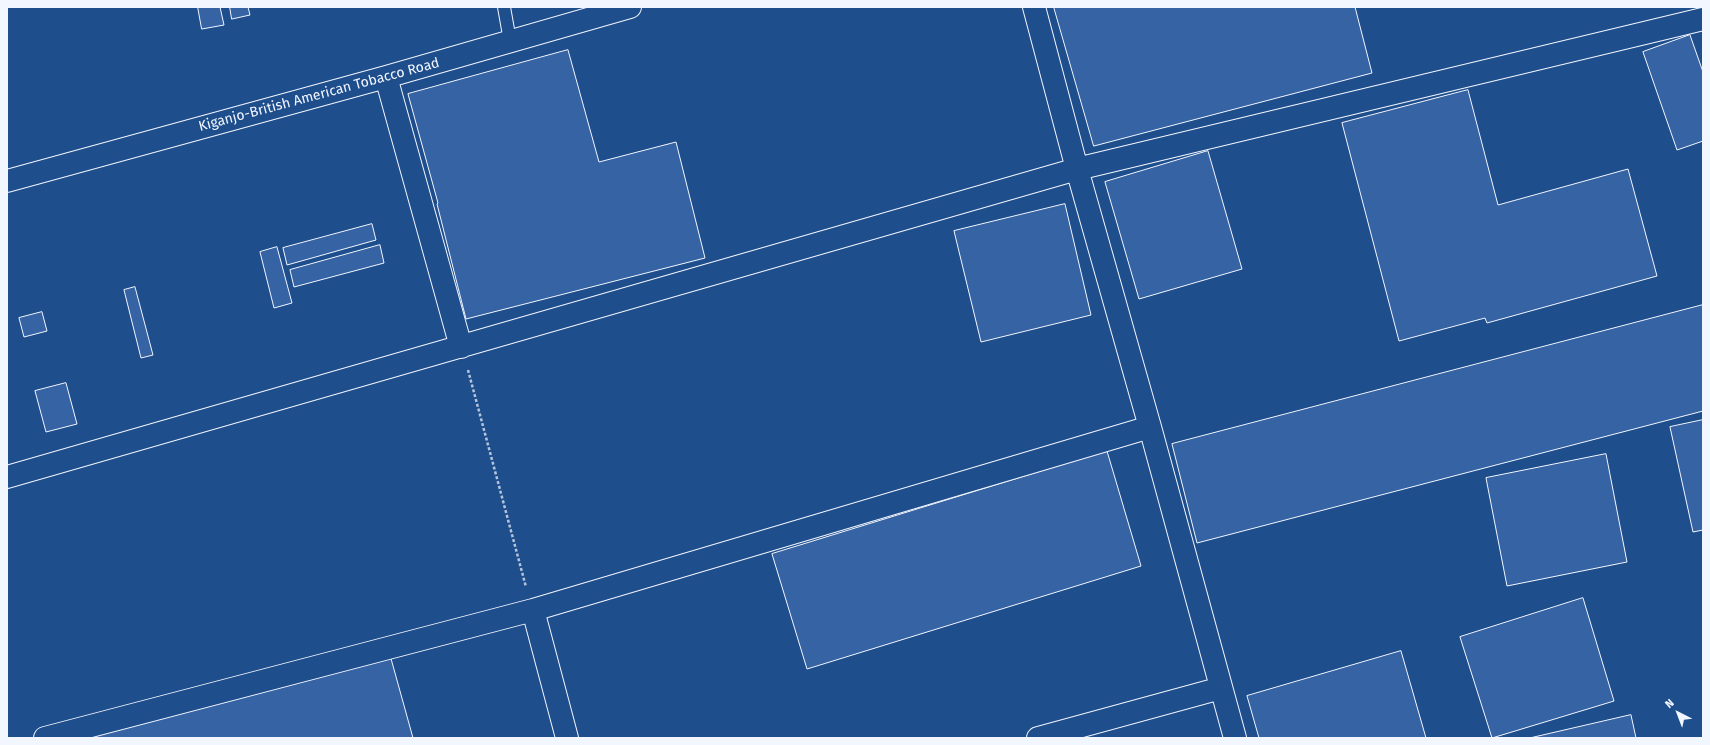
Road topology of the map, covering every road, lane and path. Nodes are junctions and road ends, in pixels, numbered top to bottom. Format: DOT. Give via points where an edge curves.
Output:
graph roads {
  1 [pos="504,7"];
  2 [pos="630,7"];
  3 [pos="1034,7"];
  4 [pos="1703,19"];
  5 [pos="510,41"];
  6 [pos="386,77"];
  7 [pos="1077,169"];
  8 [pos="7,181"];
  9 [pos="461,347"];
  10 [pos="1150,427"];
  11 [pos="7,477"];
  12 [pos="532,610"];
  13 [pos="1221,688"];
  14 [pos="45,738"];
  15 [pos="567,738"];
  16 [pos="1038,738"];
  17 [pos="1235,738"];
  1 -- 5 [label="lane"];
  2 -- 5 [label="street, Kiganjo-British American Tobacco Road"];
  3 -- 7 [label="street"];
  4 -- 7 [label="street"];
  5 -- 6 [label="street, Kiganjo-British American Tobacco Road"];
  6 -- 8 [label="street, Kiganjo-British American Tobacco Road"];
  6 -- 9 [label="street"];
  7 -- 9 [label="street"];
  7 -- 10 [label="street"];
  9 -- 11 [label="street"];
  9 -- 12 [label="path"];
  10 -- 12 [label="street"];
  10 -- 13 [label="street"];
  12 -- 14 [label="street"];
  12 -- 15 [label="street"];
  13 -- 16 [label="street"];
  13 -- 17 [label="street"];
}
